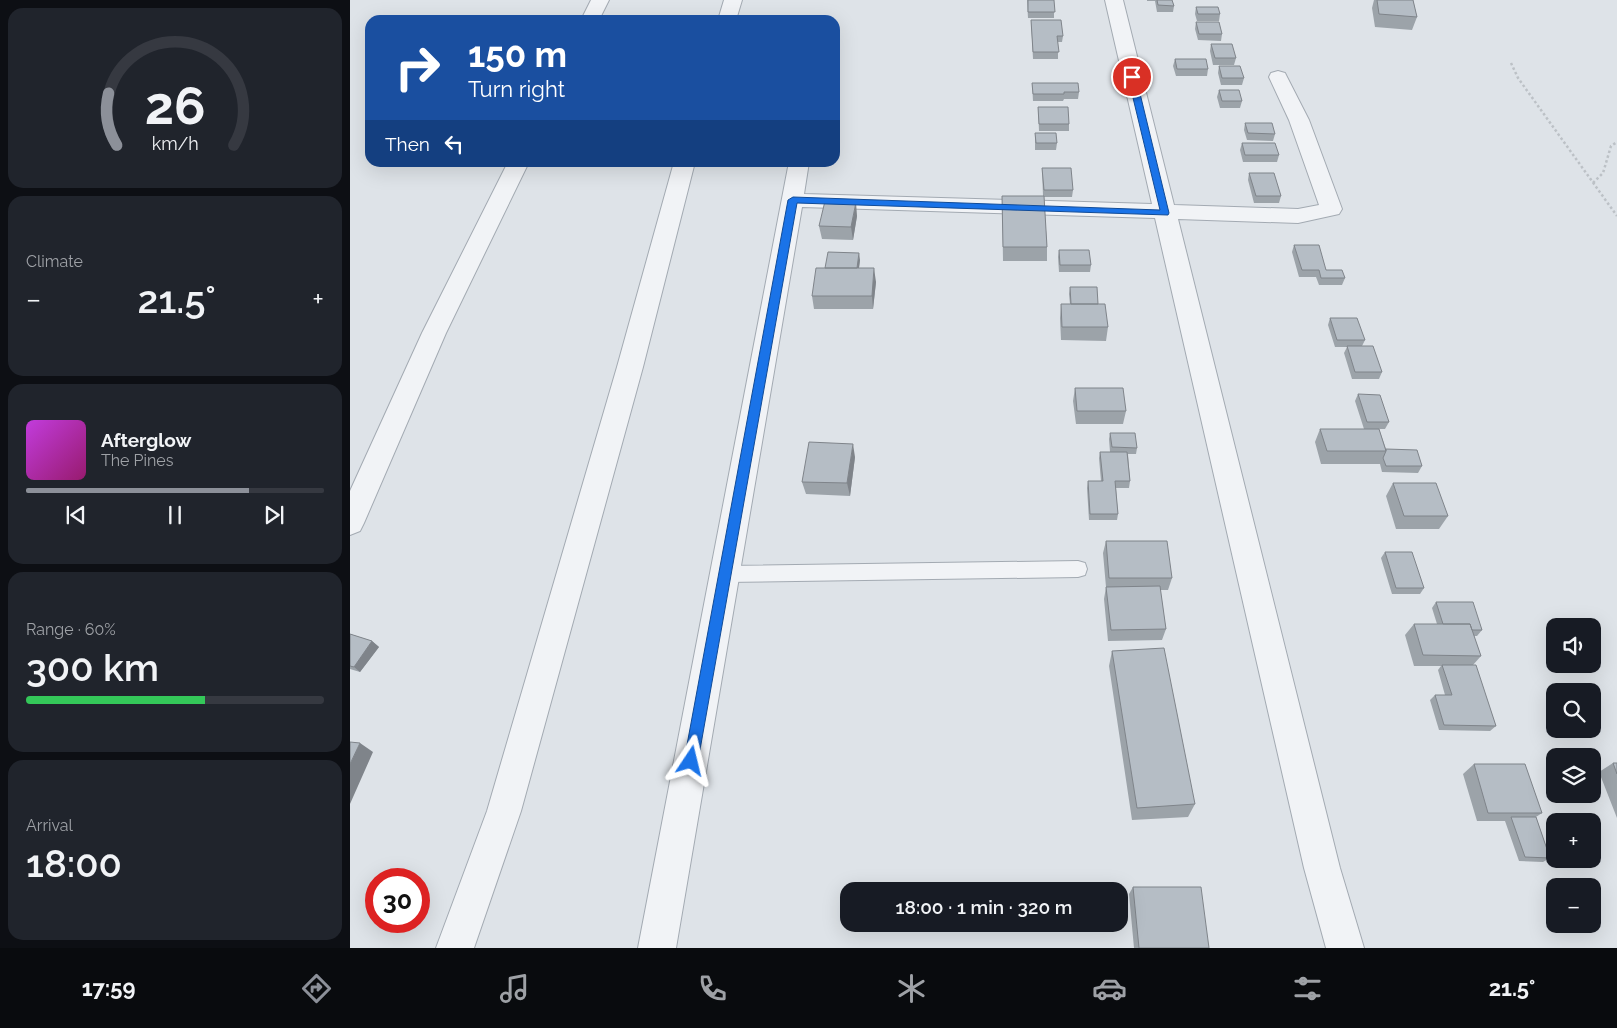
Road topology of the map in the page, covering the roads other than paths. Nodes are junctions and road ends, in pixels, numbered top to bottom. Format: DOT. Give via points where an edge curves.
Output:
graph roads {
  1 [pos="600,0"];
  2 [pos="733,0"];
  3 [pos="1114,0"];
  4 [pos="592,15"];
  5 [pos="728,15"];
  6 [pos="1278,76"];
  7 [pos="517,167"];
  8 [pos="684,167"];
  9 [pos="798,167"];
  10 [pos="793,200"];
  11 [pos="1165,213"];
  12 [pos="350,523"];
  13 [pos="1078,569"];
  14 [pos="725,574"];
  15 [pos="455,948"];
  16 [pos="657,948"];
  17 [pos="1345,948"];
  1 -- 4 [label="street"];
  2 -- 5 [label="street"];
  3 -- 11 [label="street"];
  6 -- 11 [label="street" via="1299,120 1331,208 1298,216"];
  7 -- 12 [label="street" via="434,334"];
  8 -- 15 [label="street" via="506,802"];
  9 -- 10 [label="street"];
  10 -- 11 [label="street"];
  10 -- 14 [label="street"];
  11 -- 17 [label="street" via="1322,868"];
  13 -- 14 [label="lane"];
  14 -- 16 [label="street"];
}
